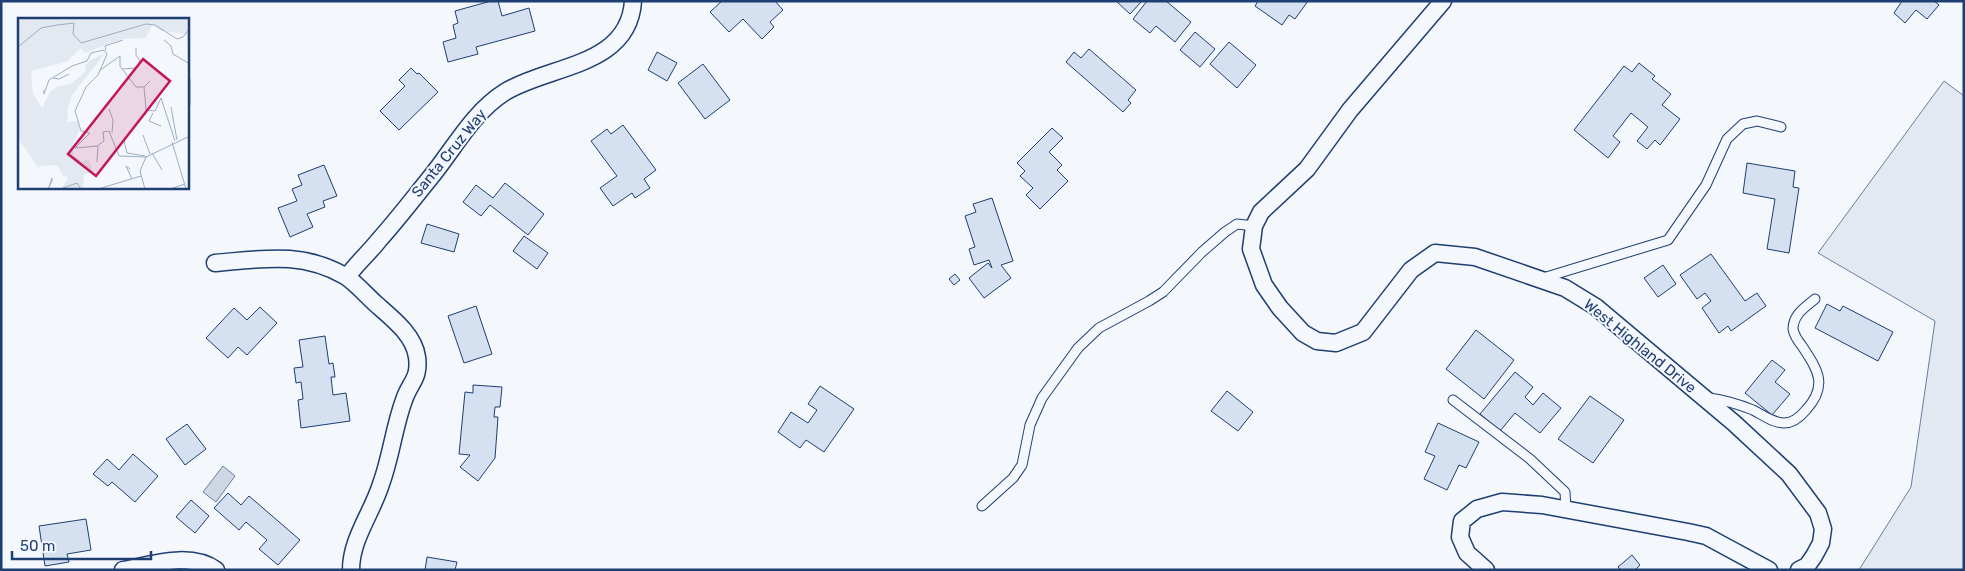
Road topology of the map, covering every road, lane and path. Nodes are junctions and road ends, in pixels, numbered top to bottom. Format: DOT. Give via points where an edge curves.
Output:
graph roads {
  1 [pos="633,1"];
  2 [pos="1442,1"];
  3 [pos="1781,127"];
  4 [pos="1254,226"];
  5 [pos="215,263"];
  6 [pos="347,277"];
  7 [pos="1540,279"];
  8 [pos="1814,299"];
  9 [pos="1703,397"];
  10 [pos="1453,400"];
  11 [pos="982,506"];
  12 [pos="1566,510"];
  13 [pos="123,570"];
  14 [pos="216,570"];
  15 [pos="351,570"];
  16 [pos="1486,570"];
  17 [pos="1768,570"];
  18 [pos="1799,570"];
  1 -- 6 [label="street, Santa Cruz Way" via="630,18 615,44 592,58 506,91 493,100 474,119"];
  2 -- 4 [label="street, West Highland Drive" via="1350,110 1307,169 1261,212"];
  3 -- 7 [label="lane" via="1757,121 1743,124 1727,139 1706,186 1668,240"];
  4 -- 7 [label="street, West Highland Drive" via="1251,249 1264,284 1297,327 1317,341 1336,344 1363,332 1411,270 1435,253 1475,257"];
  4 -- 11 [label="lane" via="1237,224 1225,232 1163,292 1099,328 1078,348 1042,398 1030,425 1022,465 1013,478"];
  5 -- 6 [label="street" via="283,258 318,263"];
  6 -- 15 [label="street" via="396,322 409,338 417,356 417,377 405,398 381,485 362,526"];
  7 -- 9 [label="street, West Highland Drive" via="1565,288 1596,307"];
  8 -- 9 [label="lane" via="1799,312 1793,331 1819,376 1820,385 1817,395 1796,420 1778,423 1738,404"];
  9 -- 18 [label="street, West Highland Drive" via="1789,474 1818,513 1821,543 1807,566"];
  10 -- 12 [label="lane" via="1530,459 1565,492"];
  12 -- 16 [label="street" via="1502,502 1477,509 1462,521 1460,537 1467,553"];
  12 -- 17 [label="street" via="1706,536"];
  13 -- 14 [label="street" via="190,561 208,564"];
}
